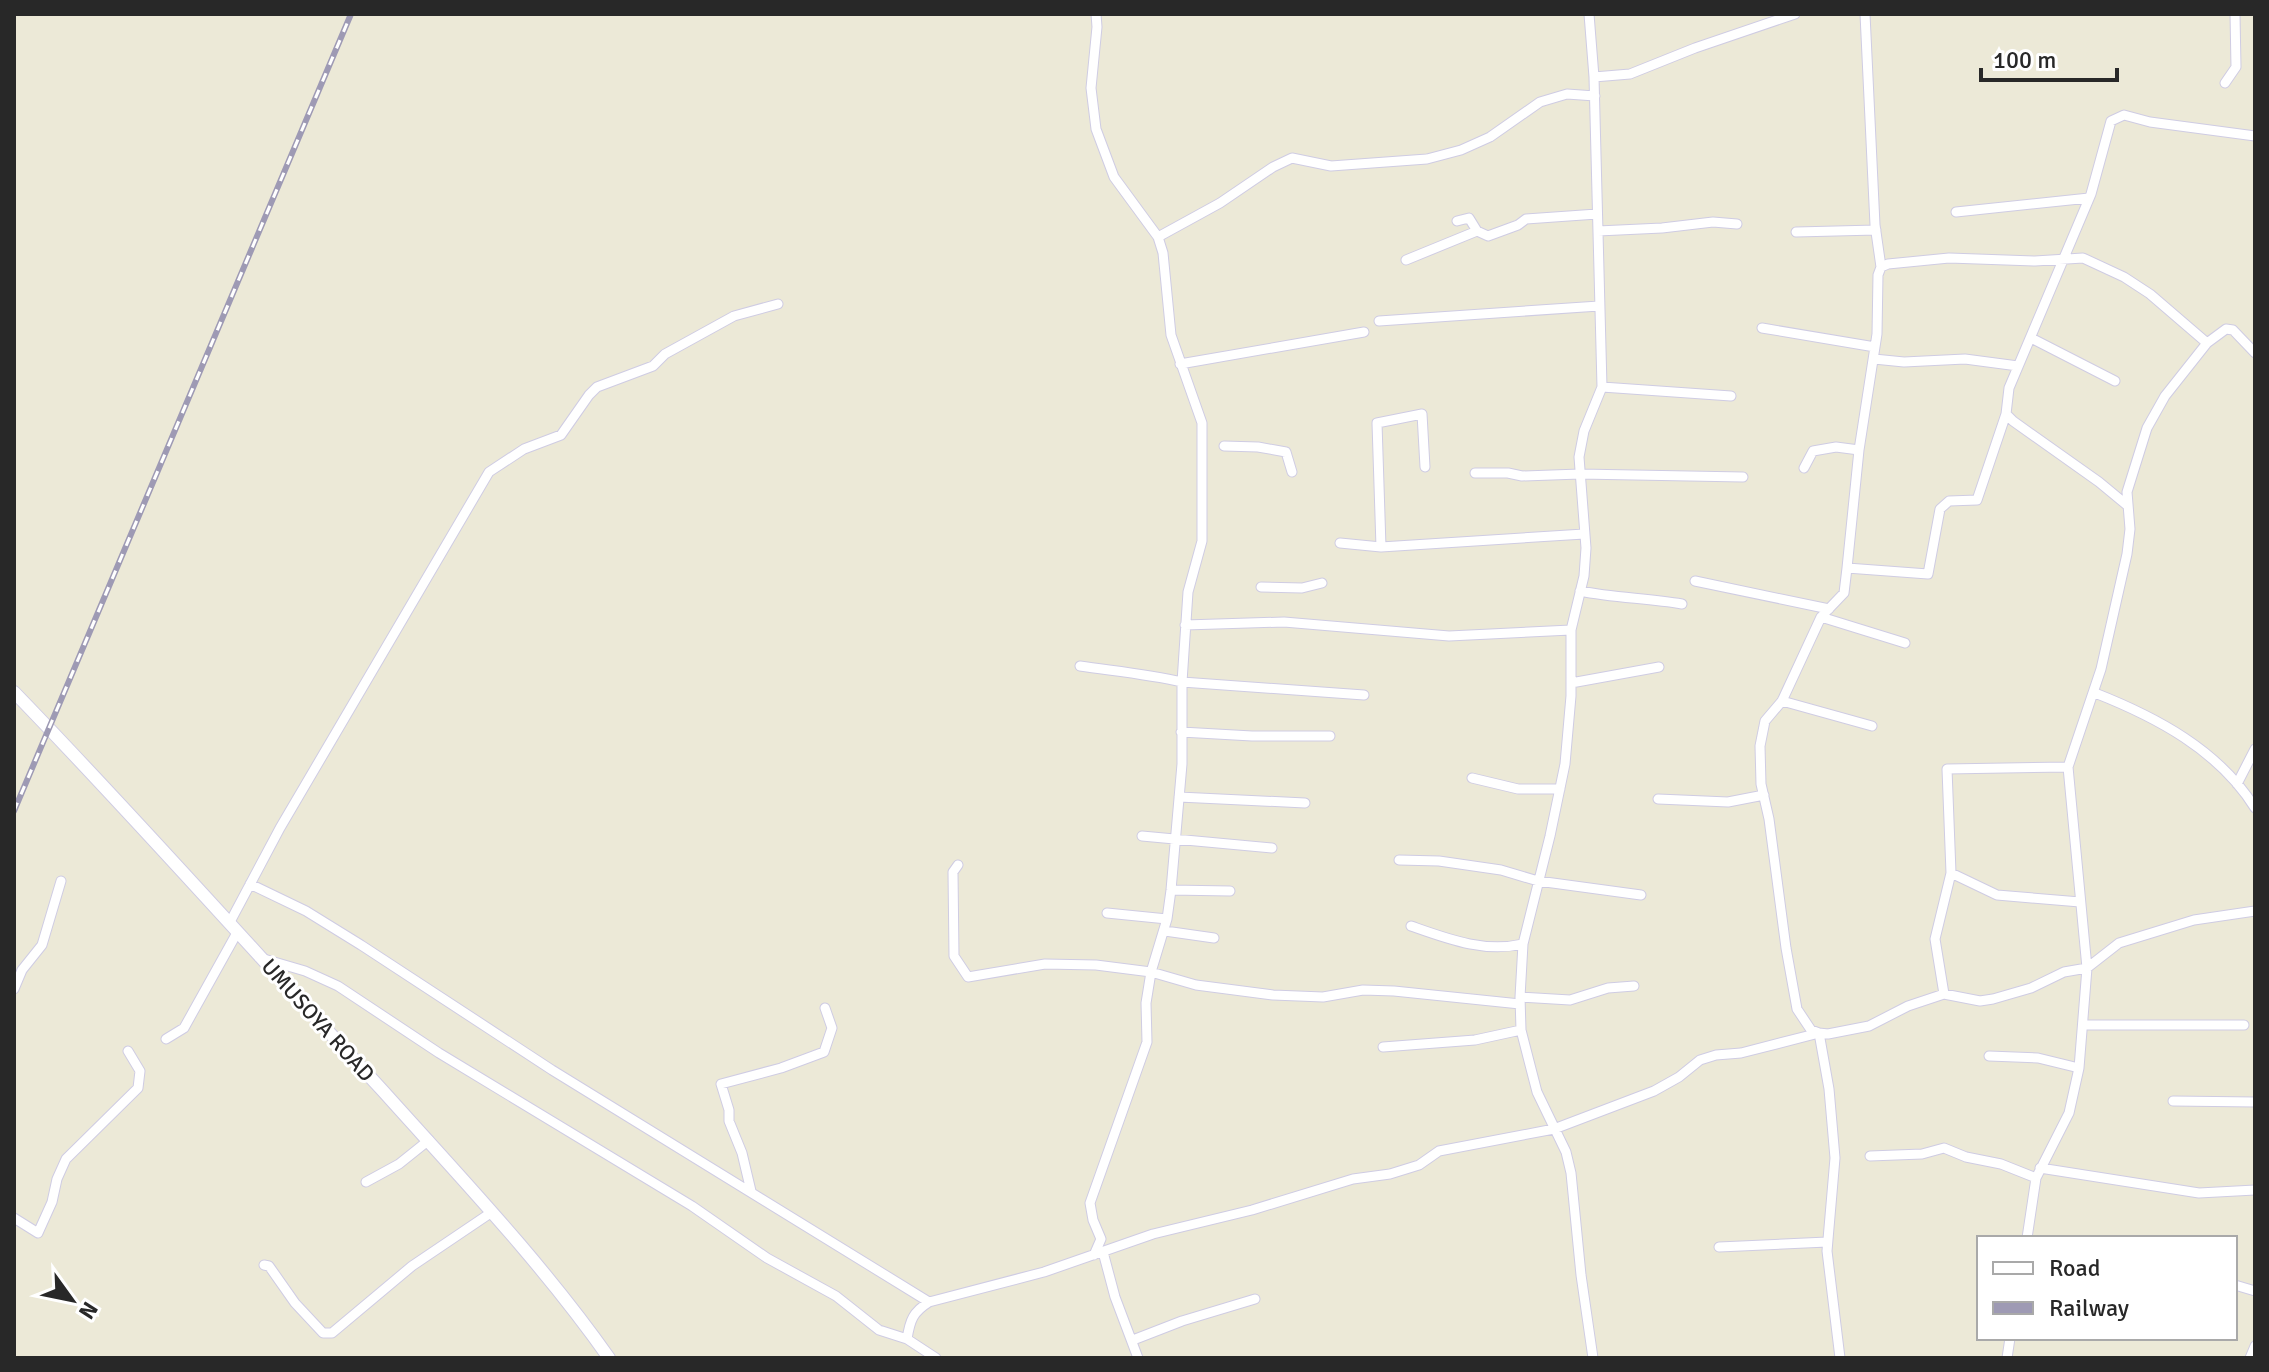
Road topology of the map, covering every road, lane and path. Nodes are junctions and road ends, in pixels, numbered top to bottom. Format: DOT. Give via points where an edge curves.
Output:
graph roads {
  1 [pos="1096,14"];
  2 [pos="1589,14"];
  3 [pos="1795,14"];
  4 [pos="1865,14"];
  5 [pos="2235,14"];
  6 [pos="1594,77"];
  7 [pos="2225,83"];
  8 [pos="1595,96"];
  9 [pos="2255,136"];
  10 [pos="2089,198"];
  11 [pos="1956,212"];
  12 [pos="1597,214"];
  13 [pos="1457,221"];
  14 [pos="1737,224"];
  15 [pos="1876,230"];
  16 [pos="1477,231"];
  17 [pos="1598,231"];
  18 [pos="1796,232"];
  19 [pos="1158,237"];
  20 [pos="1406,260"];
  21 [pos="2064,260"];
  22 [pos="1881,267"];
  23 [pos="778,304"];
  24 [pos="1599,306"];
  25 [pos="1379,321"];
  26 [pos="1762,328"];
  27 [pos="1364,332"];
  28 [pos="2031,338"];
  29 [pos="2207,343"];
  30 [pos="1875,347"];
  31 [pos="2255,353"];
  32 [pos="1874,359"];
  33 [pos="1180,364"];
  34 [pos="2018,366"];
  35 [pos="2115,381"];
  36 [pos="1602,387"];
  37 [pos="1731,396"];
  38 [pos="2006,414"];
  39 [pos="1224,446"];
  40 [pos="1859,450"];
  41 [pos="1425,467"];
  42 [pos="1804,468"];
  43 [pos="1292,472"];
  44 [pos="1475,473"];
  45 [pos="1580,474"];
  46 [pos="1743,477"];
  47 [pos="2128,506"];
  48 [pos="1584,534"];
  49 [pos="1340,543"];
  50 [pos="1381,547"];
  51 [pos="1847,568"];
  52 [pos="1695,581"];
  53 [pos="1322,583"];
  54 [pos="1261,587"];
  55 [pos="1580,591"];
  56 [pos="1682,604"];
  57 [pos="1829,609"];
  58 [pos="1821,617"];
  59 [pos="1185,625"];
  60 [pos="1571,630"];
  61 [pos="1905,643"];
  62 [pos="1080,666"];
  63 [pos="1659,667"];
  64 [pos="1182,682"];
  65 [pos="1571,683"];
  66 [pos="14,692"];
  67 [pos="2095,693"];
  68 [pos="1364,695"];
  69 [pos="1782,701"];
  70 [pos="1872,726"];
  71 [pos="1181,732"];
  72 [pos="1330,736"];
  73 [pos="2255,749"];
  74 [pos="2068,767"];
  75 [pos="1472,778"];
  76 [pos="2237,784"];
  77 [pos="1560,789"];
  78 [pos="1764,795"];
  79 [pos="1179,797"];
  80 [pos="1658,799"];
  81 [pos="1305,803"];
  82 [pos="2255,808"];
  83 [pos="1142,836"];
  84 [pos="1175,840"];
  85 [pos="1272,848"];
  86 [pos="1399,860"];
  87 [pos="958,865"];
  88 [pos="1951,873"];
  89 [pos="61,881"];
  90 [pos="1538,881"];
  91 [pos="250,884"];
  92 [pos="1171,890"];
  93 [pos="1230,891"];
  94 [pos="1641,895"];
  95 [pos="2080,902"];
  96 [pos="2255,911"];
  97 [pos="1107,913"];
  98 [pos="1167,919"];
  99 [pos="234,926"];
  100 [pos="1411,926"];
  101 [pos="1165,931"];
  102 [pos="1214,938"];
  103 [pos="1523,944"];
  104 [pos="264,959"];
  105 [pos="2087,968"];
  106 [pos="1151,972"];
  107 [pos="1634,986"];
  108 [pos="14,989"];
  109 [pos="1944,994"];
  110 [pos="1520,1000"];
  111 [pos="825,1008"];
  112 [pos="2084,1025"];
  113 [pos="2244,1025"];
  114 [pos="1521,1030"];
  115 [pos="1819,1033"];
  116 [pos="166,1039"];
  117 [pos="1383,1047"];
  118 [pos="128,1051"];
  119 [pos="1989,1056"];
  120 [pos="2079,1068"];
  121 [pos="2173,1101"];
  122 [pos="2255,1102"];
  123 [pos="1554,1129"];
  124 [pos="429,1140"];
  125 [pos="1870,1156"];
  126 [pos="2038,1173"];
  127 [pos="366,1182"];
  128 [pos="2255,1190"];
  129 [pos="751,1191"];
  130 [pos="492,1212"];
  131 [pos="14,1218"];
  132 [pos="2027,1236"];
  133 [pos="1827,1242"];
  134 [pos="1719,1247"];
  135 [pos="1099,1254"];
  136 [pos="264,1265"];
  137 [pos="1255,1299"];
  138 [pos="929,1302"];
  139 [pos="907,1339"];
  140 [pos="1133,1340"];
  141 [pos="2255,1346"];
  142 [pos="609,1358"];
  143 [pos="936,1358"];
  144 [pos="1138,1358"];
  145 [pos="1593,1358"];
  146 [pos="1840,1358"];
  147 [pos="2250,1358"];
  1 -- 19 [label="street" via="1092,108 1101,148 1114,177"];
  2 -- 6 [label="street"];
  3 -- 6 [label="street" via="1630,74"];
  4 -- 15 [label="street"];
  5 -- 7 [label="street" via="2236,67"];
  6 -- 8 [label="street"];
  8 -- 12 [label="street"];
  8 -- 19 [label="street" via="1567,94 1540,102 1490,137 1427,159 1331,166 1292,158"];
  9 -- 10 [label="street" via="2117,117 2107,131"];
  10 -- 11 [label="street"];
  10 -- 21 [label="street"];
  12 -- 16 [label="street" via="1526,219 1488,236"];
  12 -- 17 [label="street"];
  13 -- 16 [label="street" via="1469,218"];
  14 -- 17 [label="street"];
  15 -- 18 [label="street"];
  15 -- 22 [label="street"];
  16 -- 20 [label="street"];
  17 -- 24 [label="street"];
  19 -- 33 [label="street"];
  21 -- 22 [label="street" via="1949,258"];
  21 -- 28 [label="street"];
  21 -- 29 [label="street" via="2083,258 2124,277"];
  22 -- 30 [label="street"];
  23 -- 91 [label="street" via="734,316 653,366 597,387 561,435 524,449 489,472"];
  24 -- 25 [label="street"];
  24 -- 36 [label="street"];
  26 -- 30 [label="street"];
  27 -- 33 [label="street"];
  28 -- 34 [label="street"];
  28 -- 35 [label="street"];
  29 -- 31 [label="street" via="2226,329 2233,330"];
  29 -- 47 [label="street" via="2147,428 2127,492"];
  30 -- 32 [label="street"];
  32 -- 34 [label="street" via="1965,359"];
  32 -- 40 [label="street"];
  33 -- 59 [label="street" via="1202,423 1204,446 1202,541"];
  34 -- 38 [label="street"];
  36 -- 37 [label="street"];
  36 -- 45 [label="street" via="1584,431"];
  38 -- 47 [label="street"];
  38 -- 51 [label="street" via="1977,500 1949,501 1940,509 1928,574"];
  39 -- 43 [label="street" via="1286,452"];
  40 -- 42 [label="street" via="1822,447 1813,451"];
  40 -- 51 [label="street"];
  41 -- 50 [label="street" via="1422,414 1377,423"];
  44 -- 45 [label="street"];
  45 -- 46 [label="street"];
  45 -- 48 [label="street"];
  47 -- 67 [label="street" via="2127,554"];
  48 -- 50 [label="street"];
  48 -- 55 [label="street"];
  49 -- 50 [label="street"];
  51 -- 57 [label="street" via="1844,593"];
  52 -- 57 [label="street"];
  53 -- 54 [label="street"];
  55 -- 56 [label="street"];
  55 -- 60 [label="street"];
  57 -- 58 [label="street"];
  58 -- 61 [label="street"];
  58 -- 69 [label="street"];
  59 -- 60 [label="street" via="1284,622 1449,636"];
  59 -- 64 [label="street"];
  60 -- 65 [label="street"];
  62 -- 64 [label="street"];
  63 -- 65 [label="street"];
  64 -- 68 [label="street"];
  64 -- 71 [label="street"];
  65 -- 77 [label="street"];
  66 -- 99 [label="main road, UMUSOYA ROAD"];
  67 -- 74 [label="street"];
  67 -- 76 [label="street" via="2186,737"];
  69 -- 70 [label="street"];
  69 -- 78 [label="street" via="1765,721 1760,746"];
  71 -- 72 [label="street"];
  71 -- 79 [label="street"];
  73 -- 76 [label="street"];
  74 -- 88 [label="street" via="1947,769"];
  74 -- 95 [label="street"];
  75 -- 77 [label="street" via="1518,789"];
  76 -- 82 [label="street"];
  77 -- 90 [label="street"];
  78 -- 80 [label="street" via="1728,802"];
  78 -- 115 [label="street" via="1797,1009"];
  79 -- 81 [label="street"];
  79 -- 84 [label="street"];
  83 -- 84 [label="street"];
  84 -- 85 [label="street"];
  84 -- 92 [label="street"];
  86 -- 90 [label="street" via="1501,870"];
  87 -- 106 [label="street" via="953,872 954,956 968,977 1045,964"];
  88 -- 95 [label="street" via="1997,895"];
  88 -- 109 [label="street" via="1935,939"];
  89 -- 108 [label="street" via="42,945"];
  90 -- 94 [label="street"];
  90 -- 103 [label="street"];
  91 -- 99 [label="street"];
  91 -- 129 [label="street" via="339,931"];
  92 -- 93 [label="street"];
  92 -- 98 [label="street"];
  95 -- 105 [label="street"];
  96 -- 105 [label="street" via="2194,920 2119,943"];
  97 -- 98 [label="street"];
  98 -- 101 [label="street"];
  99 -- 104 [label="main road, UMUSOYA ROAD"];
  99 -- 116 [label="street" via="184,1028"];
  100 -- 103 [label="street" via="1485,948"];
  101 -- 102 [label="street"];
  101 -- 106 [label="street"];
  103 -- 110 [label="street"];
  104 -- 124 [label="main road, UMUSOYA ROAD"];
  104 -- 139 [label="street" via="338,986 767,1258 836,1296 879,1330"];
  105 -- 109 [label="street" via="1993,999"];
  105 -- 112 [label="street"];
  106 -- 110 [label="street" via="1196,985 1273,995 1323,997 1363,990"];
  106 -- 135 [label="street" via="1147,1042 1090,1203 1101,1239"];
  107 -- 110 [label="street" via="1570,1000"];
  109 -- 115 [label="street" via="1869,1026"];
  110 -- 114 [label="street"];
  111 -- 129 [label="street" via="832,1028 824,1052 721,1084"];
  112 -- 113 [label="street"];
  112 -- 120 [label="street"];
  114 -- 117 [label="street" via="1475,1040"];
  114 -- 123 [label="street" via="1537,1092"];
  115 -- 123 [label="street" via="1700,1060 1654,1091"];
  115 -- 133 [label="street" via="1835,1158"];
  118 -- 131 [label="street" via="140,1071 138,1088 66,1159 38,1233"];
  119 -- 120 [label="street" via="2038,1058"];
  120 -- 126 [label="street" via="2069,1113"];
  121 -- 122 [label="street"];
  123 -- 135 [label="street" via="1439,1151 1419,1165 1390,1174 1353,1179"];
  123 -- 145 [label="street" via="1571,1173"];
  124 -- 127 [label="street"];
  124 -- 130 [label="main road, UMUSOYA ROAD"];
  125 -- 126 [label="street" via="1944,1148"];
  126 -- 128 [label="street" via="2199,1193"];
  126 -- 132 [label="street"];
  129 -- 138 [label="street"];
  130 -- 136 [label="street" via="412,1266 332,1333 314,1325"];
  130 -- 142 [label="main road, UMUSOYA ROAD"];
  133 -- 134 [label="street"];
  133 -- 146 [label="street"];
  135 -- 138 [label="street"];
  135 -- 140 [label="street"];
  137 -- 140 [label="street"];
  138 -- 139 [label="street" via="911,1318"];
  139 -- 143 [label="street"];
  140 -- 144 [label="street"];
  141 -- 147 [label="street"];
}
